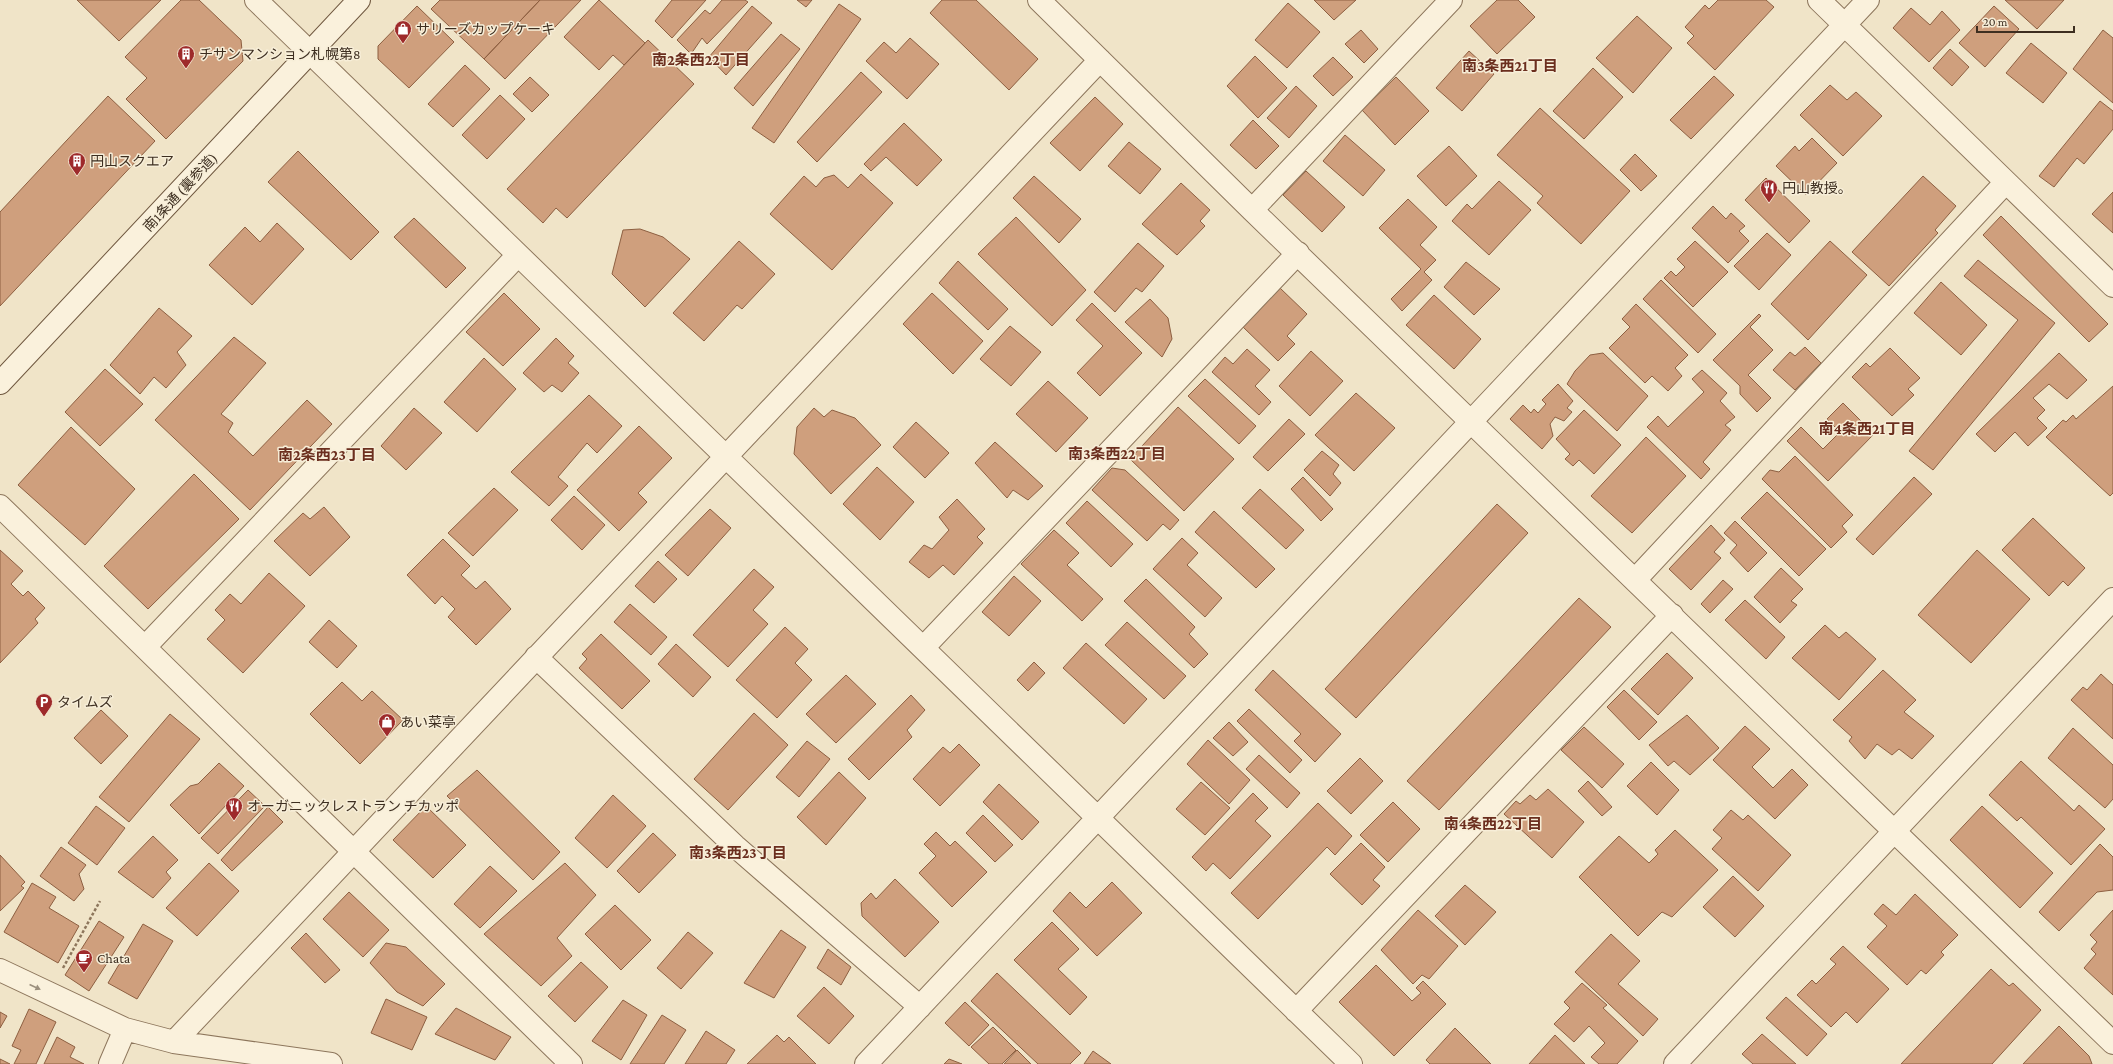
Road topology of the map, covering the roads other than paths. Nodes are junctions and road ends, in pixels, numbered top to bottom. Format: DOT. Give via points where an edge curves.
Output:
graph roads {
  1 [pos="256,0"];
  2 [pos="359,0"];
  3 [pos="1039,0"];
  4 [pos="1451,0"];
  5 [pos="1819,0"];
  6 [pos="1868,0"];
  7 [pos="1845,25"];
  8 [pos="310,52"];
  9 [pos="1100,60"];
  10 [pos="2006,182"];
  11 [pos="1252,210"];
  12 [pos="1298,253"];
  13 [pos="518,255"];
  14 [pos="2113,286"];
  15 [pos="0,383"];
  16 [pos="1472,422"];
  17 [pos="726,457"];
  18 [pos="0,506"];
  19 [pos="1635,580"];
  20 [pos="2113,599"];
  21 [pos="1672,615"];
  22 [pos="145,647"];
  23 [pos="923,648"];
  24 [pos="536,657"];
  25 [pos="1098,818"];
  26 [pos="1894,831"];
  27 [pos="354,851"];
  28 [pos="0,970"];
  29 [pos="920,1007"];
  30 [pos="1296,1011"];
  31 [pos="125,1029"];
  32 [pos="174,1042"];
  33 [pos="2113,1042"];
  34 [pos="110,1064"];
  35 [pos="331,1064"];
  36 [pos="571,1064"];
  37 [pos="866,1064"];
  38 [pos="1351,1064"];
  39 [pos="1675,1064"];
  1 -- 8 [label="street"];
  2 -- 8 [label="street, 南1条通 (裏参道)"];
  3 -- 9 [label="street"];
  4 -- 11 [label="street"];
  5 -- 7 [label="street"];
  6 -- 7 [label="street"];
  7 -- 10 [label="street"];
  7 -- 16 [label="street"];
  8 -- 13 [label="street"];
  8 -- 15 [label="street, 南1条通 (裏参道)"];
  9 -- 11 [label="street"];
  9 -- 17 [label="street"];
  10 -- 14 [label="street"];
  10 -- 19 [label="street"];
  11 -- 12 [label="street"];
  12 -- 16 [label="street"];
  12 -- 23 [label="street"];
  13 -- 17 [label="street"];
  13 -- 22 [label="street"];
  16 -- 19 [label="street"];
  16 -- 25 [label="street"];
  17 -- 23 [label="street"];
  17 -- 24 [label="street"];
  18 -- 22 [label="street"];
  19 -- 21 [label="street"];
  20 -- 26 [label="street"];
  21 -- 26 [label="street"];
  21 -- 30 [label="street"];
  22 -- 27 [label="street"];
  23 -- 25 [label="street"];
  24 -- 27 [label="street"];
  24 -- 29 [label="street" via="735,846"];
  25 -- 29 [label="street"];
  25 -- 30 [label="street"];
  26 -- 33 [label="street"];
  26 -- 39 [label="street"];
  27 -- 32 [label="street"];
  27 -- 36 [label="street"];
  28 -- 31 [label="street, one-way"];
  29 -- 37 [label="street"];
  30 -- 38 [label="street"];
  31 -- 32 [label="street"];
  31 -- 34 [label="street"];
  32 -- 35 [label="street"];
}
